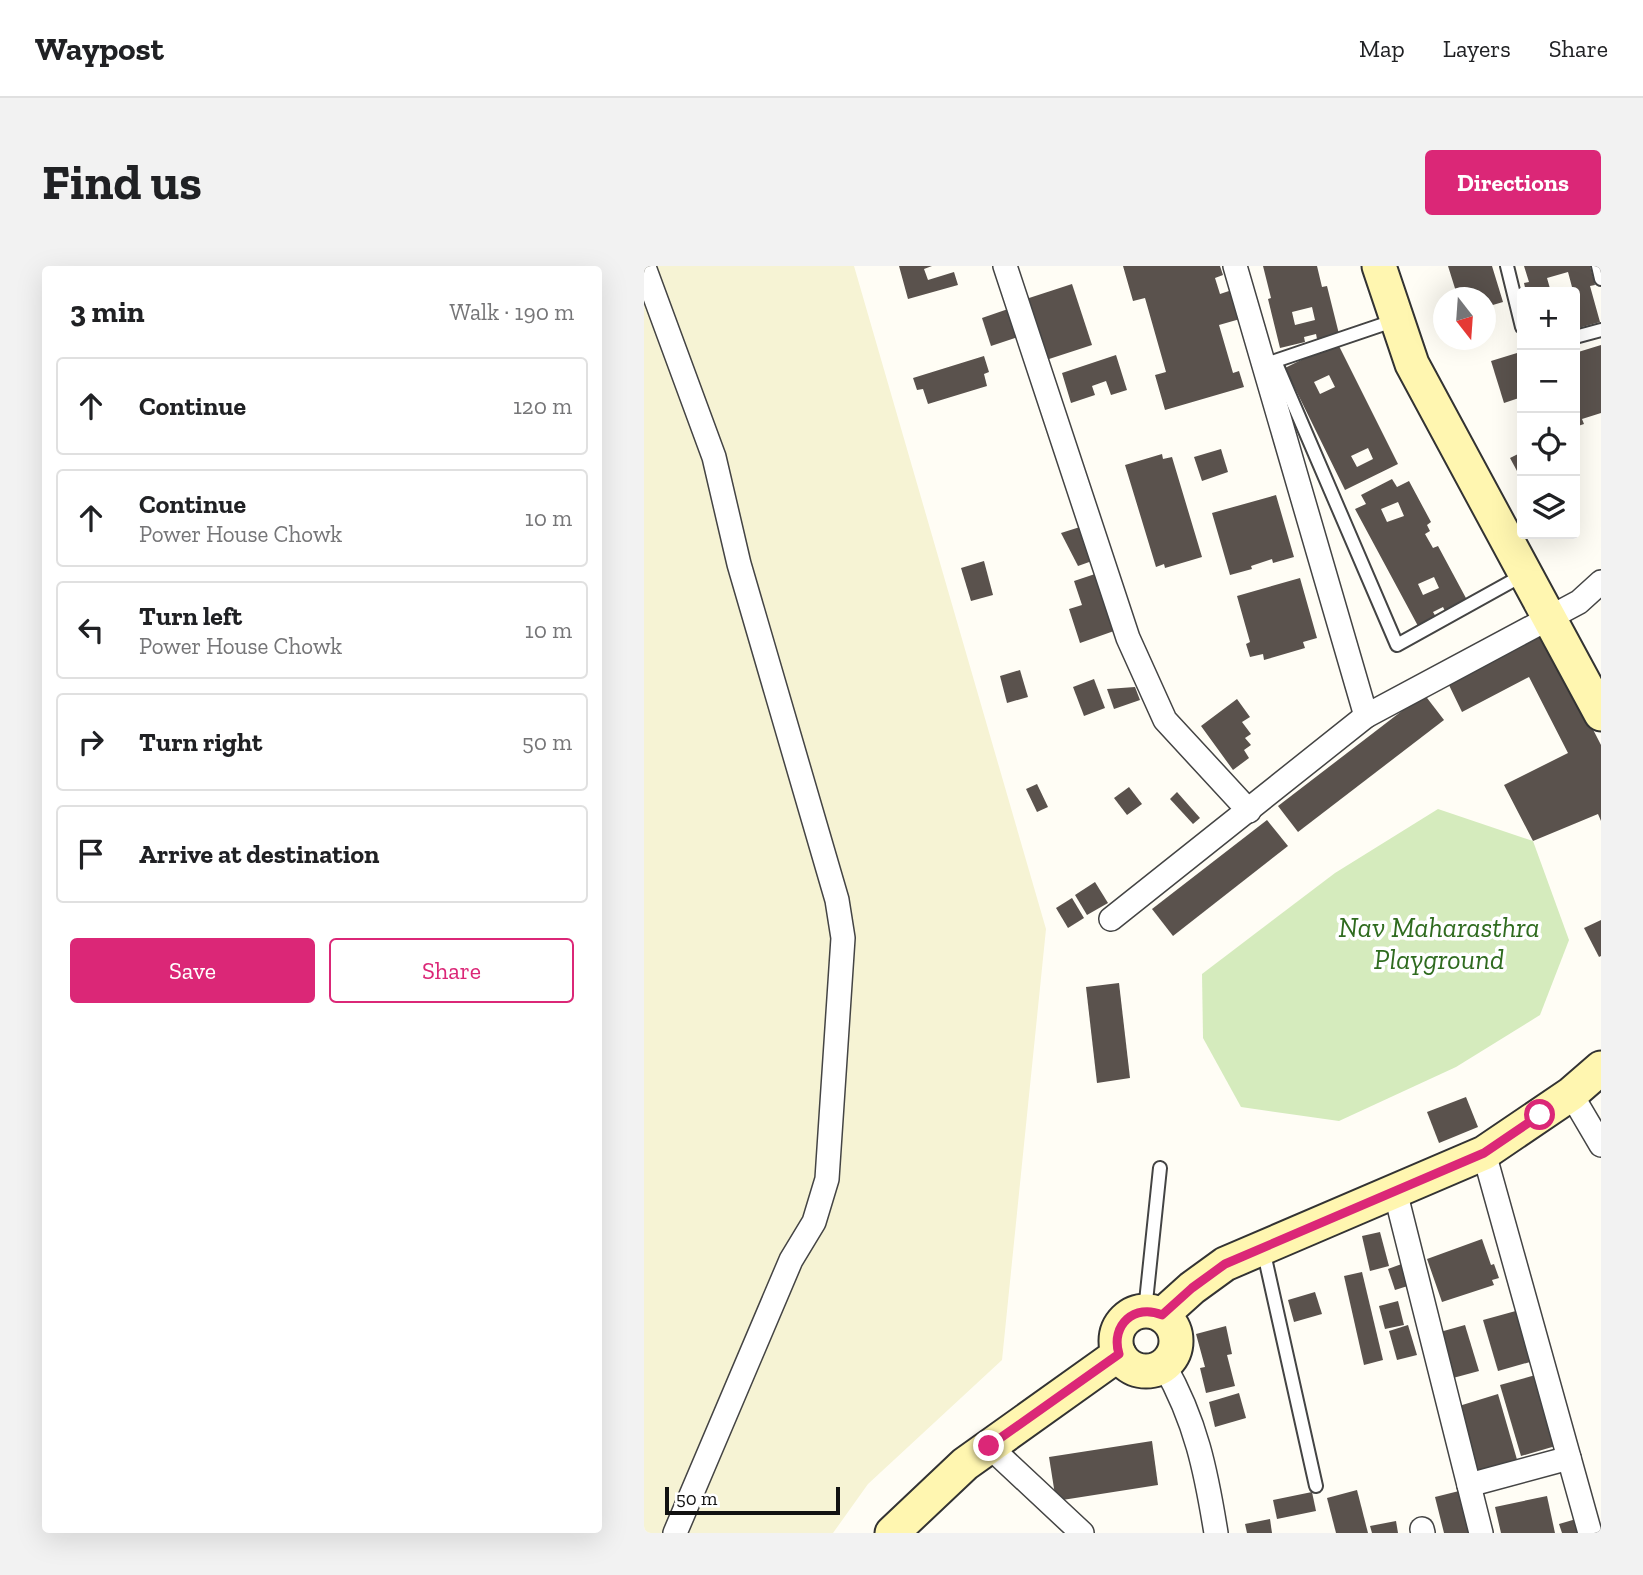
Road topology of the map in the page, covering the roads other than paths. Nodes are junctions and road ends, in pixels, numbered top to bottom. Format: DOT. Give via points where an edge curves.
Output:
graph roads {
  1 [pos="1005,266"];
  2 [pos="1236,266"];
  3 [pos="1379,266"];
  4 [pos="1507,266"];
  5 [pos="1598,266"];
  6 [pos="644,267"];
  7 [pos="1601,279"];
  8 [pos="1517,307"];
  9 [pos="1396,320"];
  10 [pos="1601,330"];
  11 [pos="1580,336"];
  12 [pos="1525,574"];
  13 [pos="1601,582"];
  14 [pos="1550,618"];
  15 [pos="1601,714"];
  16 [pos="1367,716"];
  17 [pos="1249,811"];
  18 [pos="1111,919"];
  19 [pos="1601,1068"];
  20 [pos="1572,1094"];
  21 [pos="1601,1144"];
  22 [pos="1484,1153"];
  23 [pos="1160,1168"];
  24 [pos="1395,1191"];
  25 [pos="1263,1248"];
  26 [pos="1154,1313"];
  27 [pos="1119,1354"];
  28 [pos="1164,1365"];
  29 [pos="989,1446"];
  30 [pos="1569,1458"];
  31 [pos="1469,1485"];
  32 [pos="1316,1486"];
  33 [pos="674,1533"];
  34 [pos="892,1533"];
  35 [pos="1082,1533"];
  36 [pos="1216,1533"];
  37 [pos="1481,1533"];
  38 [pos="1590,1533"];
  1 -- 17 [label="street" via="1128,638 1165,720"];
  2 -- 16 [label="street"];
  3 -- 9 [label="street"];
  4 -- 8 [label="lane"];
  5 -- 7 [label="lane"];
  6 -- 33 [label="street" via="714,457 739,564 838,900 843,938 827,1179 814,1222 791,1260"];
  9 -- 12 [label="street" via="1412,365"];
  9 -- 12 [label="lane" via="1275,361 1397,645"];
  10 -- 11 [label="lane"];
  12 -- 14 [label="street"];
  13 -- 14 [label="street"];
  14 -- 15 [label="street"];
  14 -- 16 [label="street"];
  16 -- 17 [label="street"];
  17 -- 18 [label="street"];
  19 -- 20 [label="street"];
  20 -- 21 [label="street"];
  20 -- 22 [label="street"];
  22 -- 24 [label="street"];
  22 -- 30 [label="street"];
  23 -- 26 [label="lane"];
  24 -- 25 [label="street"];
  24 -- 31 [label="street"];
  25 -- 26 [label="street" via="1225,1264"];
  25 -- 32 [label="lane"];
  26 -- 27 [label="street" via="1128,1317 1121,1325 1116,1342"];
  26 -- 28 [label="street" via="1171,1323 1177,1340"];
  27 -- 28 [label="street" via="1130,1367 1141,1371"];
  27 -- 29 [label="street"];
  28 -- 36 [label="street" via="1193,1425"];
  29 -- 34 [label="street"];
  29 -- 35 [label="street"];
  30 -- 31 [label="street"];
  30 -- 38 [label="street"];
  31 -- 37 [label="street"];
}
